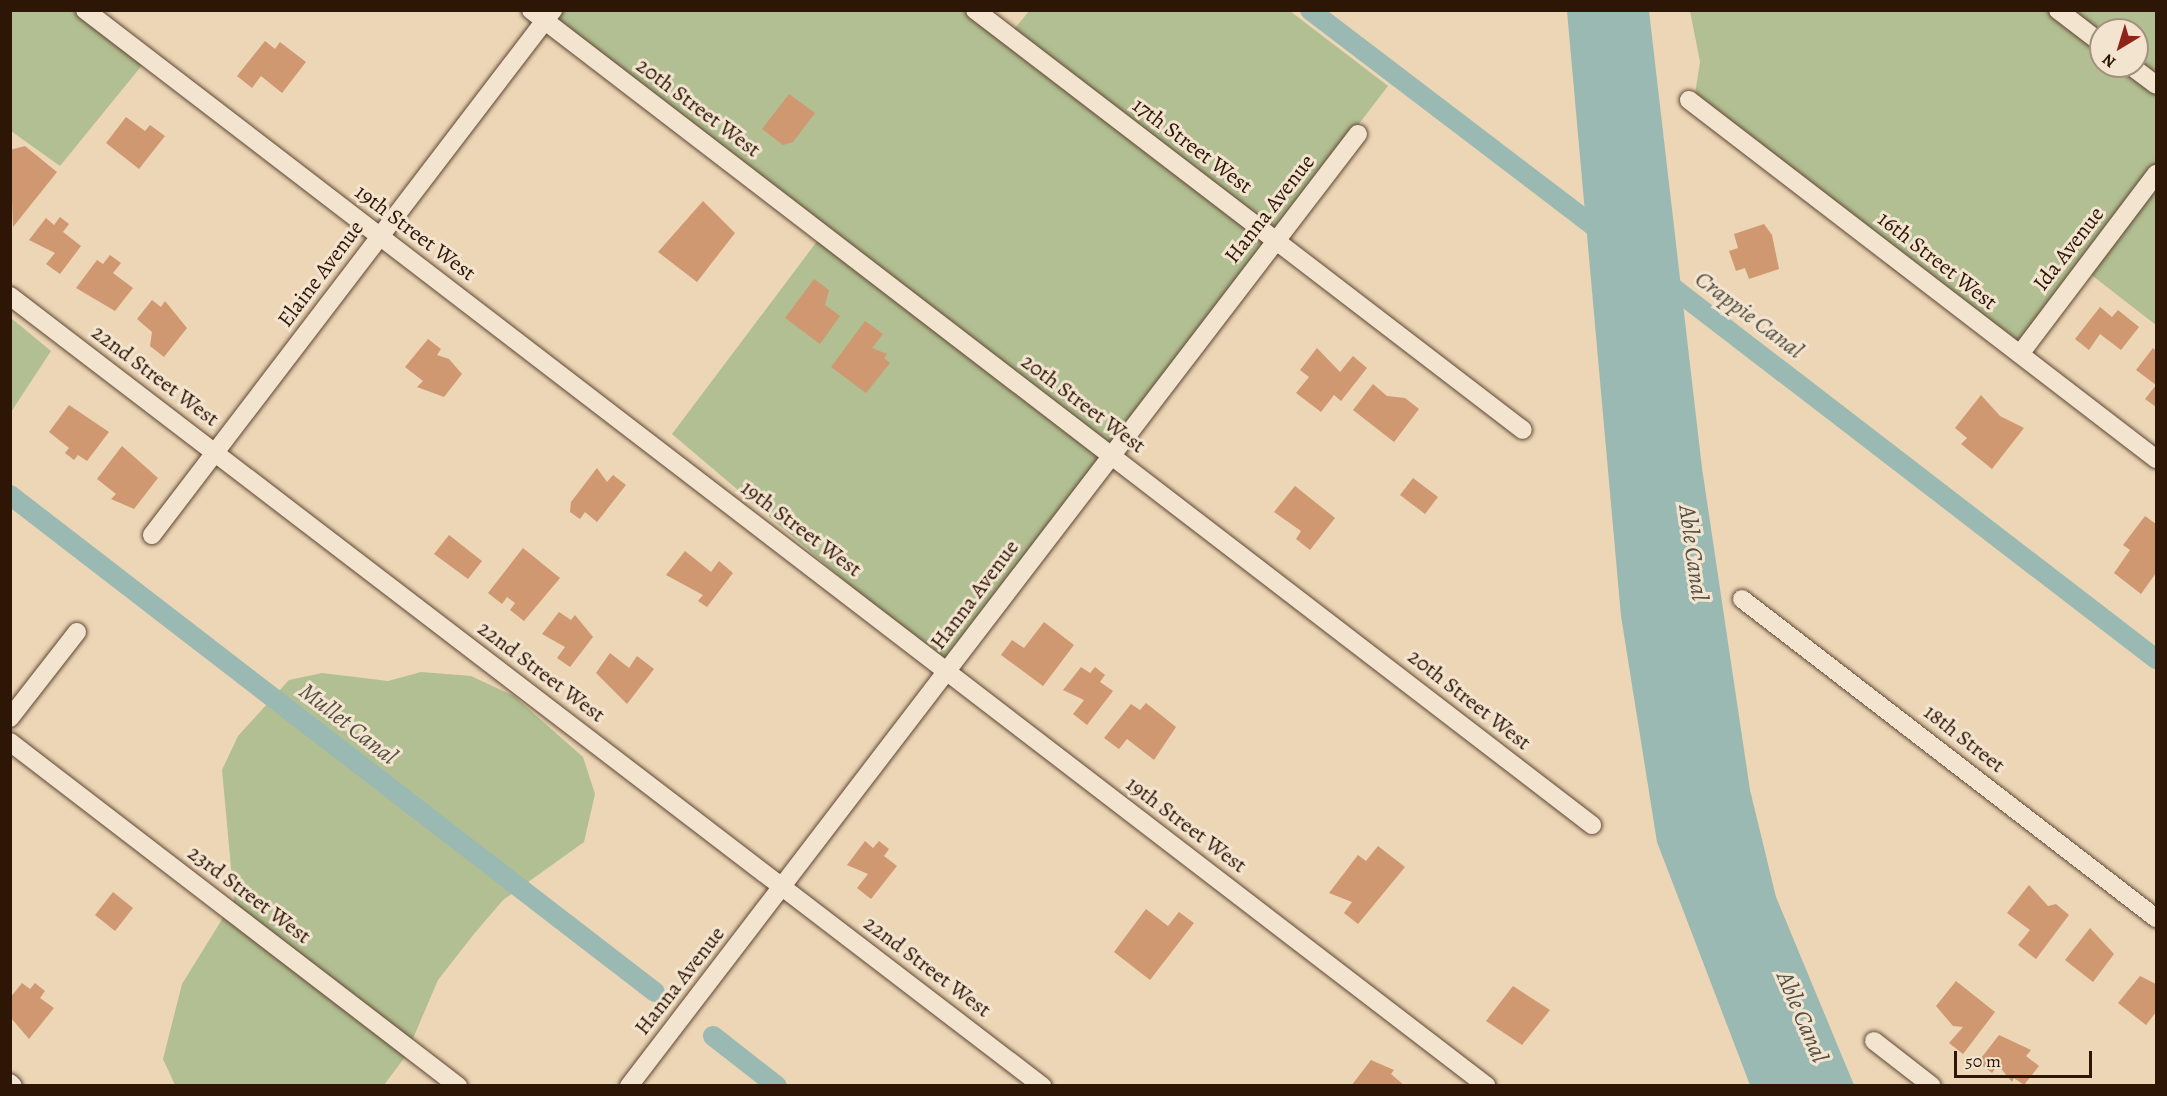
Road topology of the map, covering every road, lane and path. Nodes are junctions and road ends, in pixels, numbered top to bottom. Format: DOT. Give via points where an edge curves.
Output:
graph roads {
  1 [pos="85,10"];
  2 [pos="975,10"];
  3 [pos="2058,10"];
  4 [pos="543,14"];
  5 [pos="2089,34"];
  6 [pos="1689,100"];
  7 [pos="1358,134"];
  8 [pos="2157,174"];
  9 [pos="380,237"];
  10 [pos="1275,240"];
  11 [pos="10,296"];
  12 [pos="2020,354"];
  13 [pos="1523,430"];
  14 [pos="215,453"];
  15 [pos="1112,456"];
  16 [pos="2157,459"];
  17 [pos="152,535"];
  18 [pos="1742,599"];
  19 [pos="77,632"];
  20 [pos="947,671"];
  21 [pos="10,718"];
  22 [pos="10,742"];
  23 [pos="1592,825"];
  24 [pos="783,888"];
  25 [pos="2157,918"];
  26 [pos="1874,1041"];
  27 [pos="458,1086"];
  28 [pos="629,1086"];
  29 [pos="1042,1086"];
  30 [pos="1487,1086"];
  31 [pos="1932,1086"];
  1 -- 9 [label="street, 19th Street West"];
  2 -- 10 [label="street, 17th Street West"];
  3 -- 5 [label="street"];
  4 -- 9 [label="street, Elaine Avenue"];
  4 -- 15 [label="street, 20th Street West"];
  6 -- 12 [label="street, 16th Street West"];
  7 -- 10 [label="street, Hanna Avenue"];
  8 -- 12 [label="street, Ida Avenue"];
  9 -- 14 [label="street, Elaine Avenue"];
  9 -- 20 [label="street, 19th Street West"];
  10 -- 13 [label="street, 17th Street West"];
  10 -- 15 [label="street, Hanna Avenue"];
  11 -- 14 [label="street, 22nd Street West"];
  12 -- 16 [label="street, 16th Street West"];
  14 -- 17 [label="street, Elaine Avenue"];
  14 -- 24 [label="street, 22nd Street West"];
  15 -- 20 [label="street, Hanna Avenue"];
  15 -- 23 [label="street, 20th Street West"];
  18 -- 25 [label="street, 18th Street"];
  19 -- 21 [label="street"];
  20 -- 24 [label="street, Hanna Avenue"];
  20 -- 30 [label="street, 19th Street West"];
  22 -- 27 [label="street, 23rd Street West"];
  24 -- 28 [label="street, Hanna Avenue"];
  24 -- 29 [label="street, 22nd Street West"];
  26 -- 31 [label="street"];
}
